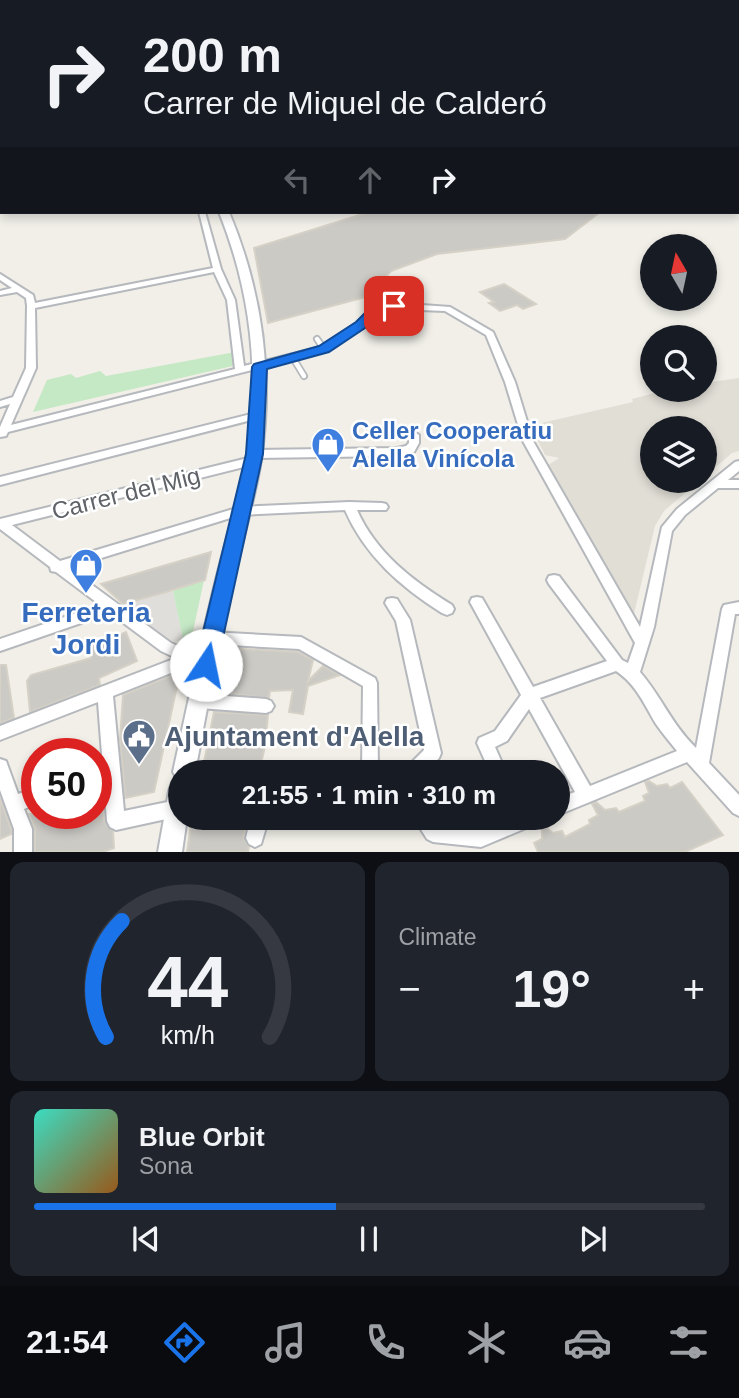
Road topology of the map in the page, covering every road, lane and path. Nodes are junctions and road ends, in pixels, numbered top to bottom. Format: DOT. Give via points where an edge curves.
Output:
graph roads {
  1 [pos="203,214"];
  2 [pos="225,214"];
  3 [pos="217,269"];
  4 [pos="0,276"];
  5 [pos="18,289"];
  6 [pos="0,293"];
  7 [pos="31,306"];
  8 [pos="317,339"];
  9 [pos="324,349"];
  10 [pos="293,358"];
  11 [pos="260,367"];
  12 [pos="240,371"];
  13 [pos="304,376"];
  14 [pos="18,399"];
  15 [pos="0,404"];
  16 [pos="259,415"];
  17 [pos="1,433"];
  18 [pos="414,435"];
  19 [pos="254,457"];
  20 [pos="739,465"];
  21 [pos="0,481"];
  22 [pos="719,484"];
  23 [pos="739,484"];
  24 [pos="349,506"];
  25 [pos="382,507"];
  26 [pos="240,511"];
  27 [pos="0,524"];
  28 [pos="56,567"];
  29 [pos="554,580"];
  30 [pos="477,602"];
  31 [pos="392,603"];
  32 [pos="112,607"];
  33 [pos="739,608"];
  34 [pos="447,610"];
  35 [pos="211,638"];
  36 [pos="642,643"];
  37 [pos="0,645"];
  38 [pos="198,662"];
  39 [pos="617,664"];
  40 [pos="633,672"];
  41 [pos="106,694"];
  42 [pos="530,695"];
  43 [pos="199,701"];
  44 [pos="266,706"];
  45 [pos="0,733"];
  46 [pos="105,738"];
  47 [pos="695,759"];
  48 [pos="187,760"];
  49 [pos="370,760"];
  50 [pos="426,760"];
  51 [pos="493,760"];
  52 [pos="0,766"];
  53 [pos="586,795"];
  54 [pos="21,801"];
  55 [pos="570,802"];
  56 [pos="15,803"];
  57 [pos="168,803"];
  58 [pos="112,805"];
  59 [pos="739,807"];
  60 [pos="173,830"];
  61 [pos="257,830"];
  62 [pos="431,830"];
  63 [pos="491,830"];
  64 [pos="255,838"];
  65 [pos="23,852"];
  66 [pos="170,852"];
  1 -- 3 [label="street"];
  2 -- 11 [label="main road" via="248,271"];
  3 -- 7 [label="street"];
  3 -- 12 [label="street" via="231,300"];
  4 -- 5 [label="street"];
  5 -- 6 [label="street"];
  5 -- 7 [label="street" via="30,297"];
  7 -- 14 [label="street" via="31,368"];
  8 -- 9 [label="lane"];
  9 -- 10 [label="street"];
  9 -- 36 [label="street" via="372,314 394,306 447,309 490,334 528,441"];
  10 -- 11 [label="street"];
  10 -- 13 [label="lane"];
  11 -- 12 [label="street"];
  11 -- 16 [label="main road"];
  12 -- 17 [label="street"];
  14 -- 15 [label="street"];
  14 -- 17 [label="street"];
  16 -- 19 [label="main road"];
  16 -- 21 [label="street"];
  18 -- 19 [label="street, Carrer del Mig" via="410,449 397,452"];
  19 -- 26 [label="main road"];
  19 -- 27 [label="street, Carrer del Mig"];
  20 -- 22 [label="street"];
  22 -- 23 [label="street"];
  22 -- 36 [label="street" via="681,512 666,530"];
  24 -- 25 [label="street"];
  24 -- 26 [label="street"];
  24 -- 34 [label="street" via="371,546"];
  26 -- 28 [label="street"];
  26 -- 35 [label="main road"];
  27 -- 28 [label="street"];
  28 -- 32 [label="street"];
  29 -- 39 [label="street"];
  30 -- 42 [label="street"];
  31 -- 50 [label="street" via="403,620 433,753"];
  32 -- 37 [label="street"];
  32 -- 38 [label="street" via="166,647"];
  33 -- 47 [label="street" via="729,609"];
  35 -- 38 [label="main road"];
  35 -- 49 [label="street" via="301,643 370,683"];
  36 -- 40 [label="street"];
  38 -- 41 [label="street"];
  38 -- 43 [label="main road"];
  39 -- 40 [label="street"];
  39 -- 42 [label="street"];
  40 -- 47 [label="street" via="668,729"];
  41 -- 45 [label="street"];
  41 -- 46 [label="street"];
  42 -- 51 [label="street" via="500,736 485,743"];
  42 -- 53 [label="street"];
  43 -- 44 [label="street"];
  43 -- 48 [label="main road"];
  47 -- 53 [label="street"];
  47 -- 59 [label="street"];
  52 -- 56 [label="street"];
  53 -- 55 [label="street"];
  54 -- 56 [label="street"];
  56 -- 65 [label="street" via="23,830"];
  57 -- 58 [label="street" via="116,821"];
  60 -- 66 [label="main road"];
  61 -- 64 [label="street"];
  62 -- 63 [label="street" via="481,838"];
}
